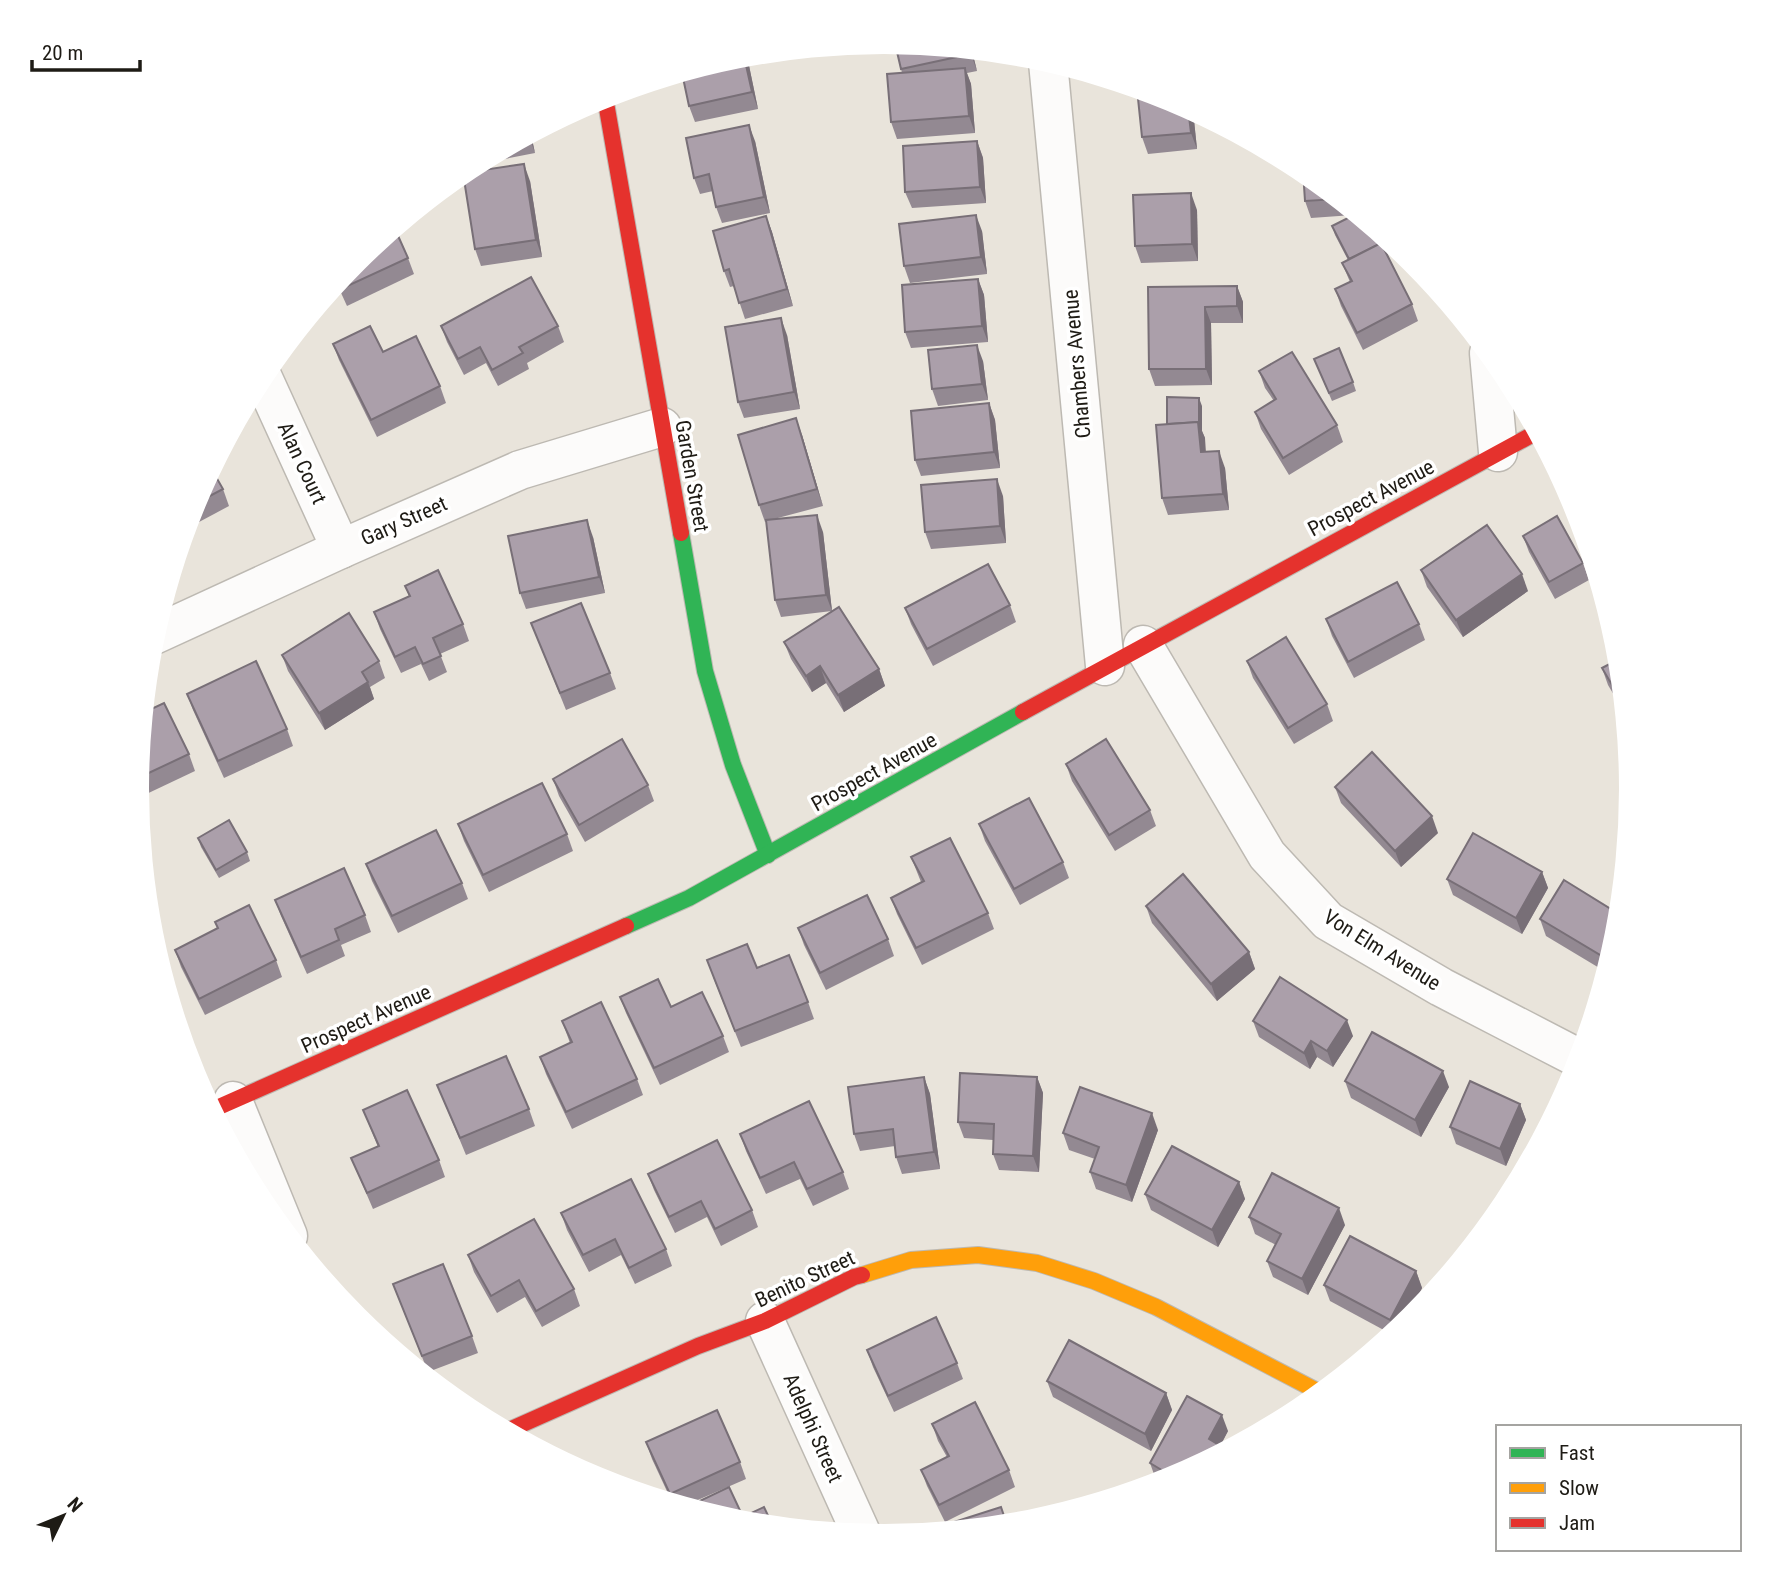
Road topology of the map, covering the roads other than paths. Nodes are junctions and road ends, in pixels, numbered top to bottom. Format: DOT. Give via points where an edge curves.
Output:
graph roads {
  1 [pos="1049,73"];
  2 [pos="607,108"];
  3 [pos="1491,374"];
  4 [pos="268,389"];
  5 [pos="662,427"];
  6 [pos="1529,436"];
  7 [pos="1498,453"];
  8 [pos="341,549"];
  9 [pos="167,629"];
  10 [pos="1143,645"];
  11 [pos="1105,666"];
  12 [pos="768,855"];
  13 [pos="1570,1054"];
  14 [pos="223,1105"];
  15 [pos="252,1164"];
  16 [pos="765,1321"];
  17 [pos="1311,1388"];
  18 [pos="518,1426"];
  19 [pos="857,1524"];
  1 -- 11 [label="street, Chambers Avenue"];
  2 -- 5 [label="street, Garden Street"];
  3 -- 7 [label="street"];
  4 -- 8 [label="street, Alan Court"];
  5 -- 8 [label="street, Gary Street" via="520,470"];
  5 -- 12 [label="street, Garden Street" via="705,671 733,765"];
  6 -- 7 [label="street, Prospect Avenue"];
  7 -- 10 [label="street, Prospect Avenue"];
  8 -- 9 [label="street, Gary Street"];
  10 -- 11 [label="street, Prospect Avenue"];
  10 -- 13 [label="street, Von Elm Avenue" via="1267,855 1328,921"];
  11 -- 12 [label="street, Prospect Avenue"];
  12 -- 14 [label="street, Prospect Avenue" via="689,898"];
  14 -- 15 [label="street"];
  16 -- 17 [label="street, Benito Street" via="854,1277 911,1260 978,1255 1038,1263 1094,1281 1156,1307"];
  16 -- 18 [label="street, Benito Street"];
  16 -- 19 [label="street, Adelphi Street"];
}
